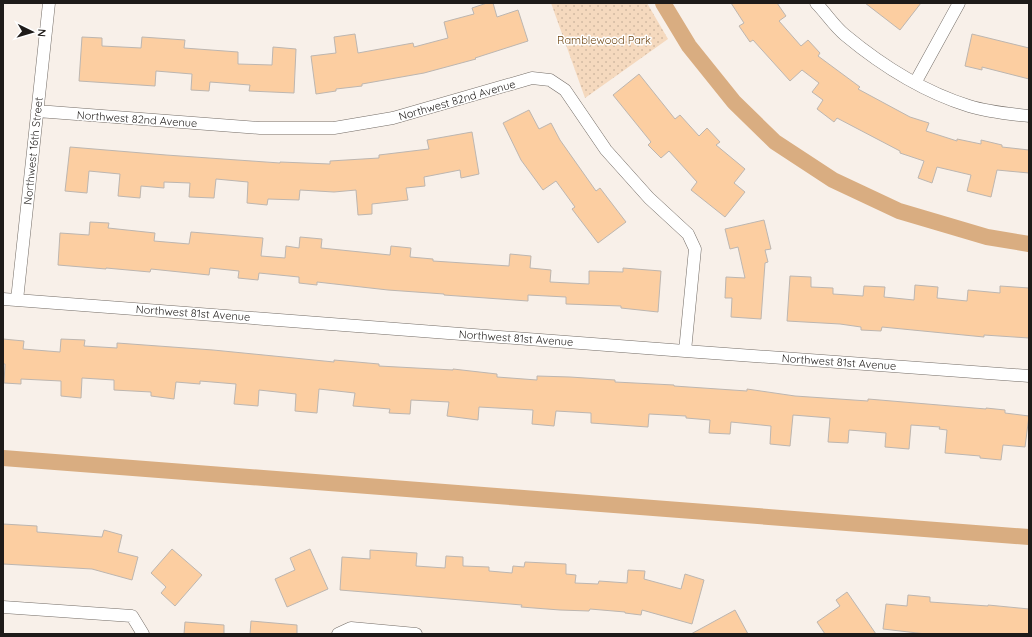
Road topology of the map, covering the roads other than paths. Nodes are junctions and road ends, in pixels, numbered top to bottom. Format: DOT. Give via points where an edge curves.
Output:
graph roads {
  1 [pos="49,3"];
  2 [pos="816,3"];
  3 [pos="959,3"];
  4 [pos="914,82"];
  5 [pos="37,111"];
  6 [pos="1029,116"];
  7 [pos="3,299"];
  8 [pos="17,300"];
  9 [pos="685,351"];
  10 [pos="1029,376"];
  11 [pos="3,607"];
  12 [pos="143,634"];
  13 [pos="338,634"];
  14 [pos="416,634"];
  1 -- 5 [label="street, Northwest 16th Street"];
  2 -- 4 [label="street" via="844,34 881,63"];
  3 -- 4 [label="street"];
  4 -- 6 [label="street" via="970,107"];
  5 -- 8 [label="street, Northwest 16th Street"];
  5 -- 9 [label="street, Northwest 82nd Avenue" via="260,128 334,128 393,118 532,78 550,80 565,90 606,150 649,198 688,234 695,249"];
  7 -- 8 [label="street, Northwest 81st Avenue"];
  8 -- 9 [label="street, Northwest 81st Avenue"];
  9 -- 10 [label="street, Northwest 81st Avenue"];
  11 -- 12 [label="street" via="132,616"];
  13 -- 14 [label="street" via="351,628"];
}
